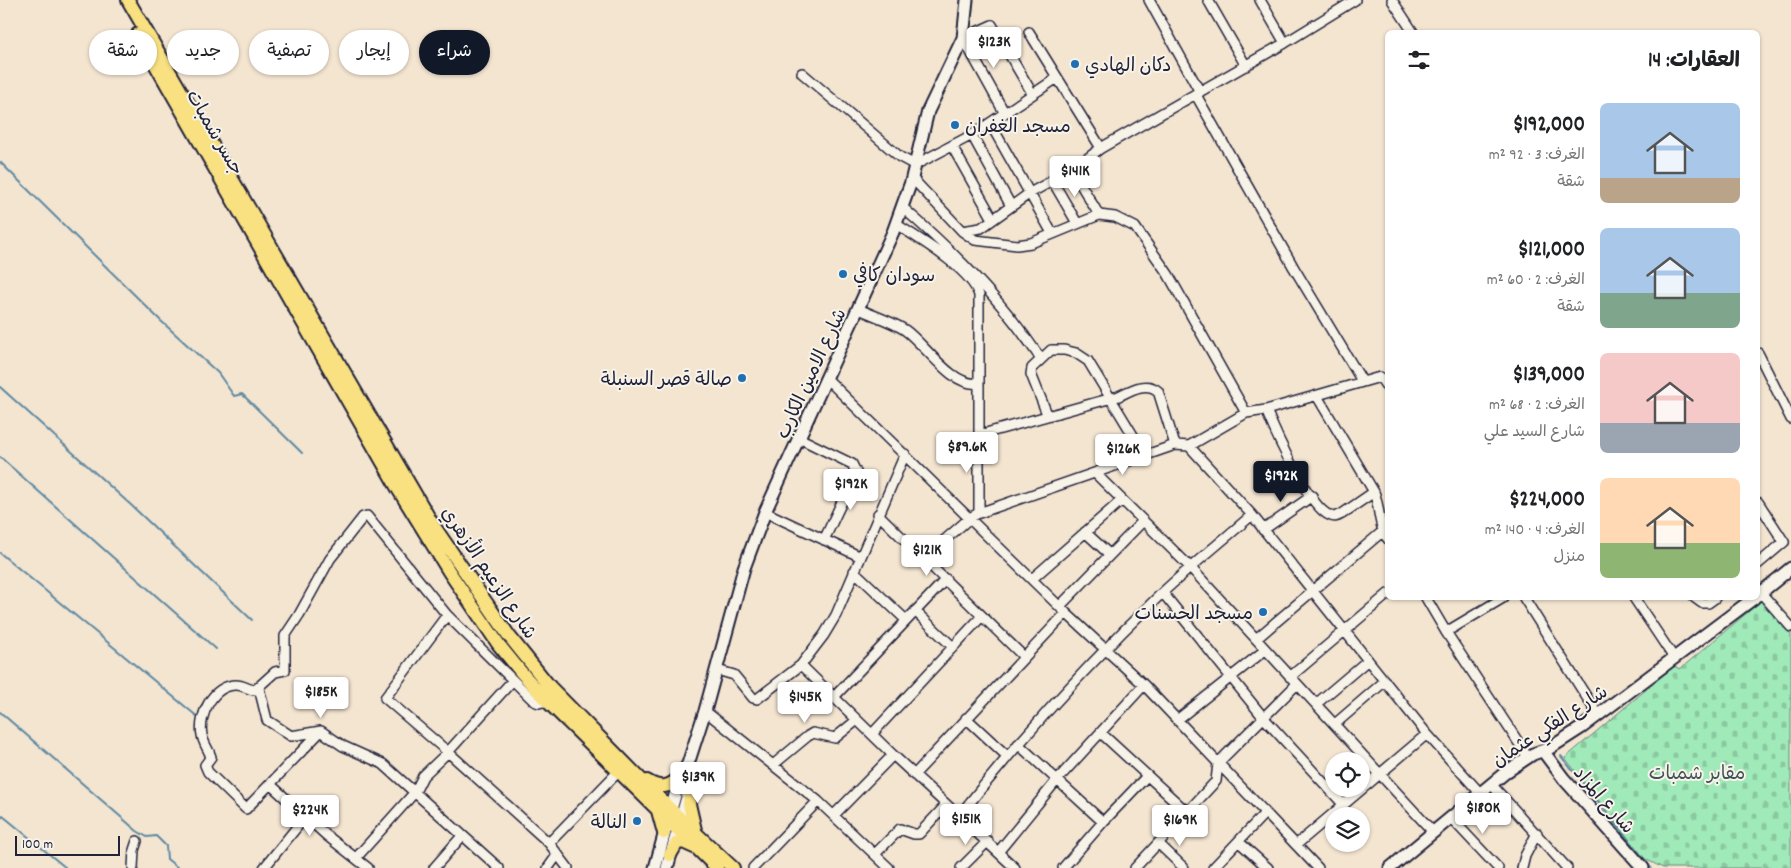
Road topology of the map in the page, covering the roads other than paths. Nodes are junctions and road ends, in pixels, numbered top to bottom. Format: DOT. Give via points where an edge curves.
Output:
graph roads {
  1 [pos="118,0"];
  2 [pos="128,0"];
  3 [pos="966,0"];
  4 [pos="1149,0"];
  5 [pos="1208,0"];
  6 [pos="1260,0"];
  7 [pos="1355,0"];
  8 [pos="1392,0"];
  9 [pos="1412,30"];
  10 [pos="1029,32"];
  11 [pos="963,38"];
  12 [pos="1285,43"];
  13 [pos="1246,66"];
  14 [pos="802,74"];
  15 [pos="1057,78"];
  16 [pos="1032,93"];
  17 [pos="1198,94"];
  18 [pos="1004,112"];
  19 [pos="990,123"];
  20 [pos="972,135"];
  21 [pos="952,146"];
  22 [pos="1101,148"];
  23 [pos="915,166"];
  24 [pos="1072,170"];
  25 [pos="912,178"];
  26 [pos="1052,180"];
  27 [pos="1030,193"];
  28 [pos="1011,206"];
  29 [pos="902,207"];
  30 [pos="1099,215"];
  31 [pos="993,219"];
  32 [pos="1077,223"];
  33 [pos="896,224"];
  34 [pos="962,231"];
  35 [pos="1052,233"];
  36 [pos="269,255"];
  37 [pos="859,309"];
  38 [pos="1760,357"];
  39 [pos="1040,359"];
  40 [pos="827,378"];
  41 [pos="1362,381"];
  42 [pos="978,383"];
  43 [pos="1385,384"];
  44 [pos="1317,396"];
  45 [pos="1109,397"];
  46 [pos="1266,410"];
  47 [pos="1246,413"];
  48 [pos="1047,414"];
  49 [pos="1791,419"];
  50 [pos="979,435"];
  51 [pos="799,438"];
  52 [pos="1175,445"];
  53 [pos="1190,446"];
  54 [pos="905,454"];
  55 [pos="1145,455"];
  56 [pos="1096,474"];
  57 [pos="1374,492"];
  58 [pos="1312,496"];
  59 [pos="1122,500"];
  60 [pos="1760,505"];
  61 [pos="765,512"];
  62 [pos="878,514"];
  63 [pos="975,515"];
  64 [pos="1252,515"];
  65 [pos="1143,521"];
  66 [pos="1263,530"];
  67 [pos="1085,532"];
  68 [pos="1385,535"];
  69 [pos="1787,539"];
  70 [pos="824,540"];
  71 [pos="1109,554"];
  72 [pos="859,556"];
  73 [pos="924,558"];
  74 [pos="1760,562"];
  75 [pos="1191,568"];
  76 [pos="1791,568"];
  77 [pos="854,571"];
  78 [pos="946,579"];
  79 [pos="1032,579"];
  80 [pos="1312,591"];
  81 [pos="1163,593"];
  82 [pos="1760,593"];
  83 [pos="1385,597"];
  84 [pos="1760,598"];
  85 [pos="1427,600"];
  86 [pos="1500,600"];
  87 [pos="1525,600"];
  88 [pos="1635,600"];
  89 [pos="1698,600"];
  90 [pos="1712,600"];
  91 [pos="1750,600"];
  92 [pos="1063,610"];
  93 [pos="915,611"];
  94 [pos="447,615"];
  95 [pos="982,616"];
  96 [pos="906,620"];
  97 [pos="1791,626"];
  98 [pos="1346,631"];
  99 [pos="1446,632"];
  100 [pos="1256,639"];
  101 [pos="952,646"];
  102 [pos="1106,650"];
  103 [pos="1266,650"];
  104 [pos="1023,656"];
  105 [pos="1674,658"];
  106 [pos="1368,660"];
  107 [pos="801,665"];
  108 [pos="716,670"];
  109 [pos="1232,677"];
  110 [pos="1290,677"];
  111 [pos="513,680"];
  112 [pos="1385,681"];
  113 [pos="1297,684"];
  114 [pos="1144,685"];
  115 [pos="259,688"];
  116 [pos="834,697"];
  117 [pos="547,701"];
  118 [pos="1316,704"];
  119 [pos="705,711"];
  120 [pos="1598,715"];
  121 [pos="1263,717"];
  122 [pos="966,718"];
  123 [pos="858,720"];
  124 [pos="1178,720"];
  125 [pos="1335,724"];
  126 [pos="321,731"];
  127 [pos="1101,733"];
  128 [pos="872,734"];
  129 [pos="1427,734"];
  130 [pos="1018,744"];
  131 [pos="1543,751"];
  132 [pos="448,752"];
  133 [pos="893,756"];
  134 [pos="1007,756"];
  135 [pos="1528,757"];
  136 [pos="1218,763"];
  137 [pos="772,765"];
  138 [pos="618,772"];
  139 [pos="1380,773"];
  140 [pos="636,774"];
  141 [pos="914,775"];
  142 [pos="1147,776"];
  143 [pos="685,780"];
  144 [pos="1058,780"];
  145 [pos="1491,784"];
  146 [pos="271,785"];
  147 [pos="415,792"];
  148 [pos="1480,793"];
  149 [pos="818,801"];
  150 [pos="1343,804"];
  151 [pos="946,805"];
  152 [pos="656,807"];
  153 [pos="1187,812"];
  154 [pos="1265,813"];
  155 [pos="668,814"];
  156 [pos="834,815"];
  157 [pos="960,816"];
  158 [pos="305,817"];
  159 [pos="1451,818"];
  160 [pos="1103,822"];
  161 [pos="679,824"];
  162 [pos="695,832"];
  163 [pos="1433,832"];
  164 [pos="664,833"];
  165 [pos="1537,833"];
  166 [pos="462,836"];
  167 [pos="137,841"];
  168 [pos="988,842"];
  169 [pos="1239,842"];
  170 [pos="549,843"];
  171 [pos="1158,843"];
  172 [pos="1296,845"];
  173 [pos="695,848"];
  174 [pos="999,851"];
  175 [pos="558,854"];
  176 [pos="875,854"];
  177 [pos="356,858"];
  178 [pos="668,862"];
  179 [pos="1562,866"];
  180 [pos="133,868"];
  181 [pos="264,868"];
  182 [pos="368,868"];
  183 [pos="434,868"];
  184 [pos="499,868"];
  185 [pos="548,868"];
  186 [pos="568,868"];
  187 [pos="654,868"];
  188 [pos="717,868"];
  189 [pos="733,868"];
  190 [pos="753,868"];
  191 [pos="889,868"];
  192 [pos="961,868"];
  193 [pos="1015,868"];
  194 [pos="1063,868"];
  195 [pos="1135,868"];
  196 [pos="1184,868"];
  197 [pos="1214,868"];
  198 [pos="1268,868"];
  199 [pos="1318,868"];
  200 [pos="1390,868"];
  201 [pos="1498,868"];
  202 [pos="1522,868"];
  203 [pos="1643,868"];
  1 -- 36 [label="main road, جسر شمبات"];
  2 -- 36 [label="main road, جسر شمبات"];
  3 -- 11 [label="street, شارع الامين الكارب"];
  4 -- 17 [label="street"];
  5 -- 13 [label="street"];
  6 -- 12 [label="street"];
  7 -- 12 [label="street"];
  8 -- 9 [label="street"];
  10 -- 15 [label="street"];
  11 -- 16 [label="street" via="992,25"];
  11 -- 18 [label="street"];
  11 -- 23 [label="street, شارع الامين الكارب" via="928,110"];
  12 -- 13 [label="street"];
  13 -- 17 [label="street"];
  14 -- 23 [label="street"];
  15 -- 16 [label="street"];
  15 -- 22 [label="street"];
  16 -- 18 [label="street"];
  17 -- 22 [label="street"];
  17 -- 41 [label="street" via="1294,268"];
  18 -- 19 [label="street"];
  19 -- 20 [label="street"];
  19 -- 27 [label="street"];
  20 -- 21 [label="street"];
  20 -- 28 [label="street"];
  21 -- 23 [label="street"];
  21 -- 31 [label="street"];
  22 -- 24 [label="street"];
  23 -- 25 [label="street, شارع الامين الكارب"];
  24 -- 26 [label="street"];
  24 -- 30 [label="street"];
  25 -- 29 [label="street, شارع الامين الكارب"];
  25 -- 34 [label="street"];
  26 -- 27 [label="street"];
  26 -- 32 [label="street"];
  27 -- 28 [label="street"];
  27 -- 35 [label="street"];
  28 -- 31 [label="street"];
  29 -- 33 [label="street, شارع الامين الكارب"];
  29 -- 39 [label="street" via="942,241 982,283 1014,319"];
  30 -- 32 [label="street"];
  30 -- 47 [label="street" via="1115,217 1135,227 1168,274"];
  31 -- 34 [label="street" via="981,228"];
  32 -- 35 [label="street"];
  33 -- 37 [label="street, شارع الامين الكارب"];
  33 -- 42 [label="street" via="939,251 977,289"];
  34 -- 35 [label="street" via="975,240 1017,245 1025,245"];
  36 -- 117 [label="main road, شارع الزعيم الأزهري" via="436,552 499,645"];
  36 -- 140 [label="main road, شارع الزعيم الأزهري" via="474,588 550,687"];
  37 -- 40 [label="street, شارع الامين الكارب"];
  37 -- 42 [label="street" via="905,330 957,378 971,384"];
  38 -- 49 [label="street"];
  39 -- 45 [label="street" via="1051,350 1076,353 1088,361"];
  39 -- 48 [label="street" via="1031,374"];
  40 -- 51 [label="street, شارع الامين الكارب"];
  40 -- 54 [label="street"];
  41 -- 43 [label="street" via="1380,377"];
  41 -- 44 [label="street"];
  42 -- 50 [label="street"];
  44 -- 46 [label="street"];
  44 -- 57 [label="street"];
  45 -- 48 [label="street"];
  45 -- 52 [label="street" via="1141,386 1158,391"];
  45 -- 55 [label="street"];
  46 -- 47 [label="street"];
  46 -- 58 [label="street" via="1285,454"];
  47 -- 53 [label="street"];
  48 -- 50 [label="street"];
  50 -- 63 [label="street"];
  51 -- 61 [label="street, شارع الامين الكارب"];
  51 -- 70 [label="street" via="852,464 856,472"];
  52 -- 53 [label="street"];
  52 -- 55 [label="street"];
  53 -- 64 [label="street"];
  54 -- 62 [label="street"];
  54 -- 63 [label="street"];
  55 -- 56 [label="street"];
  56 -- 59 [label="street"];
  56 -- 63 [label="street"];
  57 -- 58 [label="street" via="1337,517 1325,513"];
  57 -- 68 [label="street"];
  58 -- 66 [label="street"];
  59 -- 65 [label="street"];
  59 -- 67 [label="street"];
  60 -- 69 [label="street"];
  61 -- 70 [label="street"];
  61 -- 108 [label="street, شارع الامين الكارب" via="744,568"];
  62 -- 72 [label="street"];
  62 -- 73 [label="street"];
  63 -- 73 [label="street"];
  63 -- 79 [label="street"];
  64 -- 66 [label="street"];
  64 -- 75 [label="street"];
  65 -- 71 [label="street"];
  65 -- 75 [label="street"];
  66 -- 80 [label="street"];
  67 -- 71 [label="street"];
  67 -- 79 [label="street"];
  68 -- 80 [label="street"];
  69 -- 74 [label="street"];
  70 -- 72 [label="street"];
  71 -- 92 [label="street"];
  72 -- 77 [label="street"];
  73 -- 78 [label="street"];
  75 -- 81 [label="street"];
  75 -- 100 [label="street"];
  76 -- 82 [label="street, شارع الفكي عثمان"];
  77 -- 96 [label="street"];
  77 -- 107 [label="street" via="836,615"];
  78 -- 93 [label="street"];
  78 -- 95 [label="street"];
  79 -- 92 [label="street"];
  80 -- 98 [label="street"];
  80 -- 100 [label="street"];
  81 -- 102 [label="street"];
  81 -- 109 [label="street"];
  83 -- 98 [label="street"];
  84 -- 97 [label="street"];
  85 -- 99 [label="street"];
  86 -- 99 [label="street"];
  87 -- 120 [label="street"];
  88 -- 105 [label="street"];
  89 -- 90 [label="street" via="1702,603"];
  91 -- 105 [label="street, شارع الفكي عثمان"];
  92 -- 102 [label="street"];
  92 -- 104 [label="street"];
  93 -- 96 [label="street"];
  93 -- 101 [label="street"];
  94 -- 111 [label="street"];
  94 -- 115 [label="street" via="370,518 363,517 330,559 285,636 285,670 275,672"];
  94 -- 132 [label="street" via="385,698"];
  95 -- 101 [label="street"];
  95 -- 104 [label="street"];
  96 -- 116 [label="street"];
  98 -- 106 [label="street"];
  98 -- 110 [label="street"];
  99 -- 135 [label="street"];
  100 -- 103 [label="street"];
  101 -- 128 [label="street"];
  102 -- 114 [label="street"];
  102 -- 130 [label="street"];
  103 -- 109 [label="street"];
  103 -- 110 [label="street"];
  104 -- 122 [label="street"];
  105 -- 120 [label="street, شارع الفكي عثمان"];
  106 -- 112 [label="street"];
  106 -- 118 [label="street"];
  107 -- 108 [label="street" via="757,699 734,675"];
  107 -- 116 [label="street"];
  108 -- 119 [label="street, شارع الامين الكارب"];
  109 -- 121 [label="street"];
  109 -- 124 [label="street"];
  110 -- 113 [label="street"];
  111 -- 117 [label="street" via="534,701"];
  111 -- 132 [label="street"];
  112 -- 125 [label="street"];
  112 -- 129 [label="street"];
  113 -- 118 [label="street"];
  113 -- 121 [label="street"];
  114 -- 124 [label="street"];
  114 -- 127 [label="street"];
  115 -- 126 [label="street" via="267,720 291,736"];
  115 -- 146 [label="street" via="227,687 208,705 201,732 211,757 205,765 208,772 246,809"];
  116 -- 123 [label="street"];
  117 -- 138 [label="main road, شارع الزعيم الأزهري"];
  118 -- 125 [label="street"];
  119 -- 137 [label="street"];
  119 -- 143 [label="street, شارع الامين الكارب"];
  120 -- 131 [label="street, شارع الفكي عثمان" via="1568,738"];
  121 -- 136 [label="street"];
  121 -- 150 [label="street"];
  122 -- 134 [label="street"];
  122 -- 141 [label="street"];
  123 -- 128 [label="street"];
  123 -- 137 [label="street" via="836,738 813,733"];
  124 -- 136 [label="street"];
  125 -- 139 [label="street"];
  126 -- 146 [label="street"];
  126 -- 147 [label="street" via="383,764"];
  127 -- 142 [label="street"];
  127 -- 144 [label="street"];
  128 -- 133 [label="street"];
  129 -- 139 [label="street"];
  129 -- 148 [label="street"];
  130 -- 134 [label="street"];
  130 -- 144 [label="street"];
  131 -- 135 [label="street, شارع الفكي عثمان"];
  131 -- 203 [label="street, شارع المزاد"];
  132 -- 147 [label="street" via="423,776"];
  132 -- 170 [label="street"];
  133 -- 141 [label="street"];
  133 -- 156 [label="street"];
  134 -- 157 [label="street"];
  135 -- 145 [label="street, شارع الفكي عثمان"];
  136 -- 153 [label="street" via="1216,781"];
  136 -- 154 [label="street"];
  137 -- 149 [label="street"];
  138 -- 152 [label="main road, شارع الزعيم الأزهري"];
  138 -- 170 [label="street"];
  139 -- 150 [label="street"];
  139 -- 163 [label="street"];
  140 -- 143 [label="main road" via="663,788"];
  140 -- 155 [label="main road, شارع الزعيم الأزهري"];
  141 -- 151 [label="street"];
  142 -- 153 [label="street"];
  142 -- 160 [label="street"];
  143 -- 155 [label="street, شارع الامين الكارب"];
  143 -- 161 [label="street"];
  143 -- 162 [label="main road"];
  144 -- 160 [label="street"];
  144 -- 174 [label="street"];
  145 -- 148 [label="street, شارع الفكي عثمان"];
  145 -- 165 [label="street"];
  146 -- 158 [label="street"];
  147 -- 166 [label="street"];
  147 -- 177 [label="street"];
  148 -- 159 [label="street, شارع الفكي عثمان"];
  149 -- 156 [label="street"];
  149 -- 190 [label="street"];
  150 -- 172 [label="street"];
  151 -- 157 [label="street"];
  151 -- 176 [label="street" via="919,834 900,829"];
  152 -- 155 [label="main road, شارع الزعيم الأزهري"];
  152 -- 164 [label="main road"];
  153 -- 171 [label="street"];
  154 -- 169 [label="street"];
  154 -- 172 [label="street"];
  155 -- 161 [label="main road, شارع الزعيم الأزهري"];
  155 -- 164 [label="street, شارع الامين الكارب"];
  156 -- 176 [label="street"];
  157 -- 168 [label="street"];
  158 -- 177 [label="street"];
  158 -- 181 [label="street"];
  159 -- 163 [label="street, شارع الفكي عثمان"];
  159 -- 201 [label="street"];
  160 -- 194 [label="street"];
  161 -- 162 [label="main road, شارع الزعيم الأزهري"];
  161 -- 173 [label="main road, شارع الزعيم الأزهري"];
  161 -- 178 [label="street"];
  162 -- 189 [label="main road, شارع الزعيم الأزهري"];
  163 -- 200 [label="street, شارع الفكي عثمان"];
  164 -- 187 [label="street, شارع الامين الكارب"];
  165 -- 179 [label="street"];
  165 -- 202 [label="street"];
  166 -- 183 [label="street"];
  166 -- 184 [label="street"];
  167 -- 180 [label="street"];
  168 -- 174 [label="street"];
  168 -- 192 [label="street"];
  169 -- 197 [label="street"];
  169 -- 198 [label="street"];
  170 -- 175 [label="street"];
  171 -- 195 [label="street"];
  171 -- 196 [label="street"];
  172 -- 199 [label="street"];
  173 -- 178 [label="main road" via="683,842 677,843"];
  173 -- 188 [label="main road, شارع الزعيم الأزهري"];
  174 -- 193 [label="street"];
  175 -- 185 [label="street"];
  175 -- 186 [label="street"];
  176 -- 191 [label="street"];
  177 -- 182 [label="street"];
}
